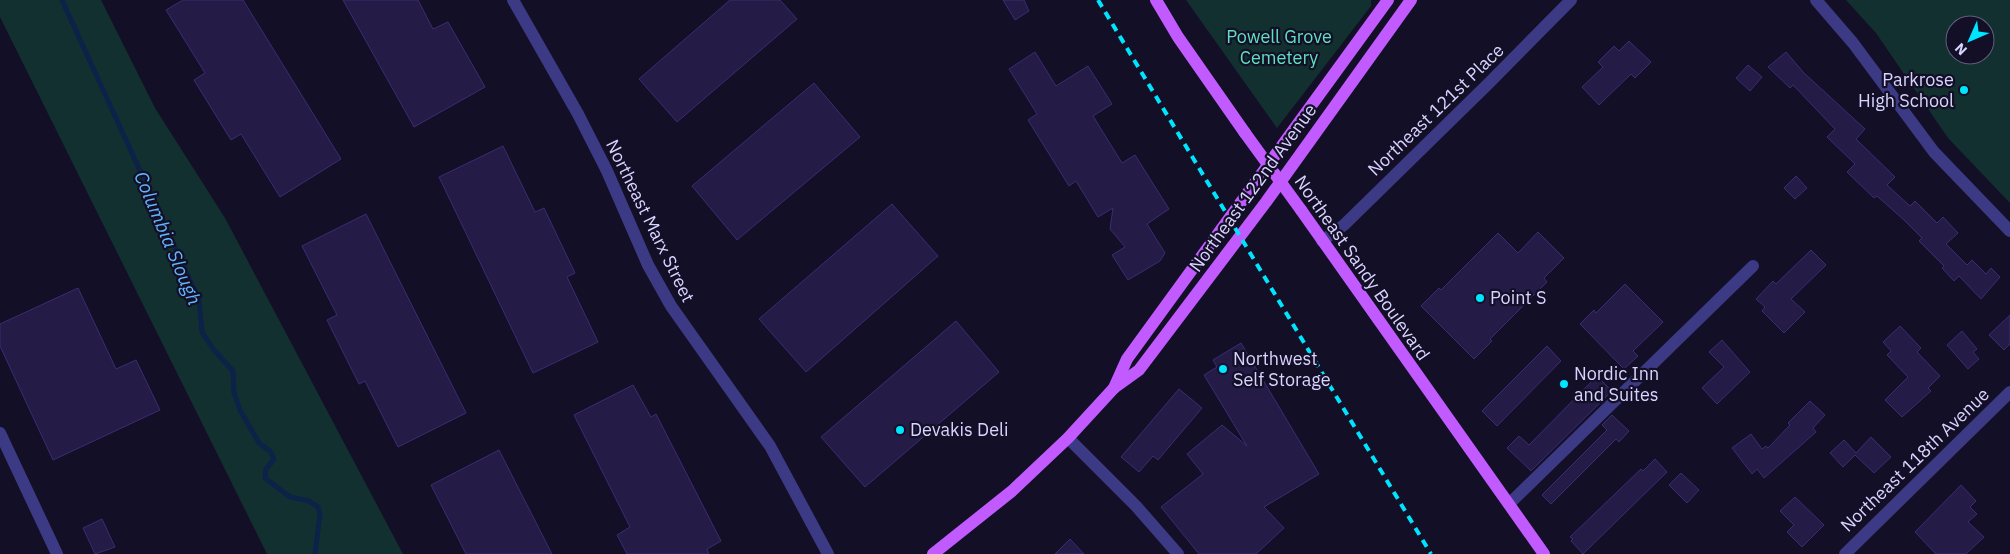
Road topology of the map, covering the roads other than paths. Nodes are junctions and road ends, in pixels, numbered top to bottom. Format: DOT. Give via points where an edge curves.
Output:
graph roads {
  1 [pos="513,0"];
  2 [pos="1156,0"];
  3 [pos="1381,0"];
  4 [pos="1388,0"];
  5 [pos="1411,0"];
  6 [pos="1571,0"];
  7 [pos="1816,0"];
  8 [pos="1377,15"];
  9 [pos="2010,231"];
  10 [pos="1322,241"];
  11 [pos="1753,266"];
  12 [pos="1114,388"];
  13 [pos="2010,392"];
  14 [pos="0,433"];
  15 [pos="1068,438"];
  16 [pos="1509,504"];
  17 [pos="57,554"];
  18 [pos="828,554"];
  19 [pos="934,554"];
  20 [pos="1178,554"];
  21 [pos="1544,554"];
  22 [pos="1845,554"];
  1 -- 18 [label="street, Northeast Marx Street" via="582,123 671,306 770,446"];
  2 -- 10 [label="main road, Northeast Sandy Boulevard, bridge" via="1178,37"];
  3 -- 8 [label="main road"];
  4 -- 8 [label="main road, Northeast 122nd Avenue"];
  5 -- 12 [label="main road, Northeast 122nd Avenue" via="1170,331 1139,370"];
  6 -- 10 [label="street, Northeast 121st Place" via="1344,225"];
  7 -- 9 [label="street" via="1853,43 1934,152"];
  8 -- 12 [label="main road, Northeast 122nd Avenue" via="1126,359"];
  10 -- 16 [label="main road, Northeast Sandy Boulevard"];
  11 -- 16 [label="street"];
  12 -- 15 [label="main road, Northeast 122nd Avenue"];
  13 -- 22 [label="street, Northeast 118th Avenue"];
  14 -- 17 [label="street"];
  15 -- 19 [label="main road, Northeast 122nd Avenue" via="993,508"];
  15 -- 20 [label="street" via="1136,506"];
  16 -- 21 [label="main road, Northeast Sandy Boulevard"];
}
